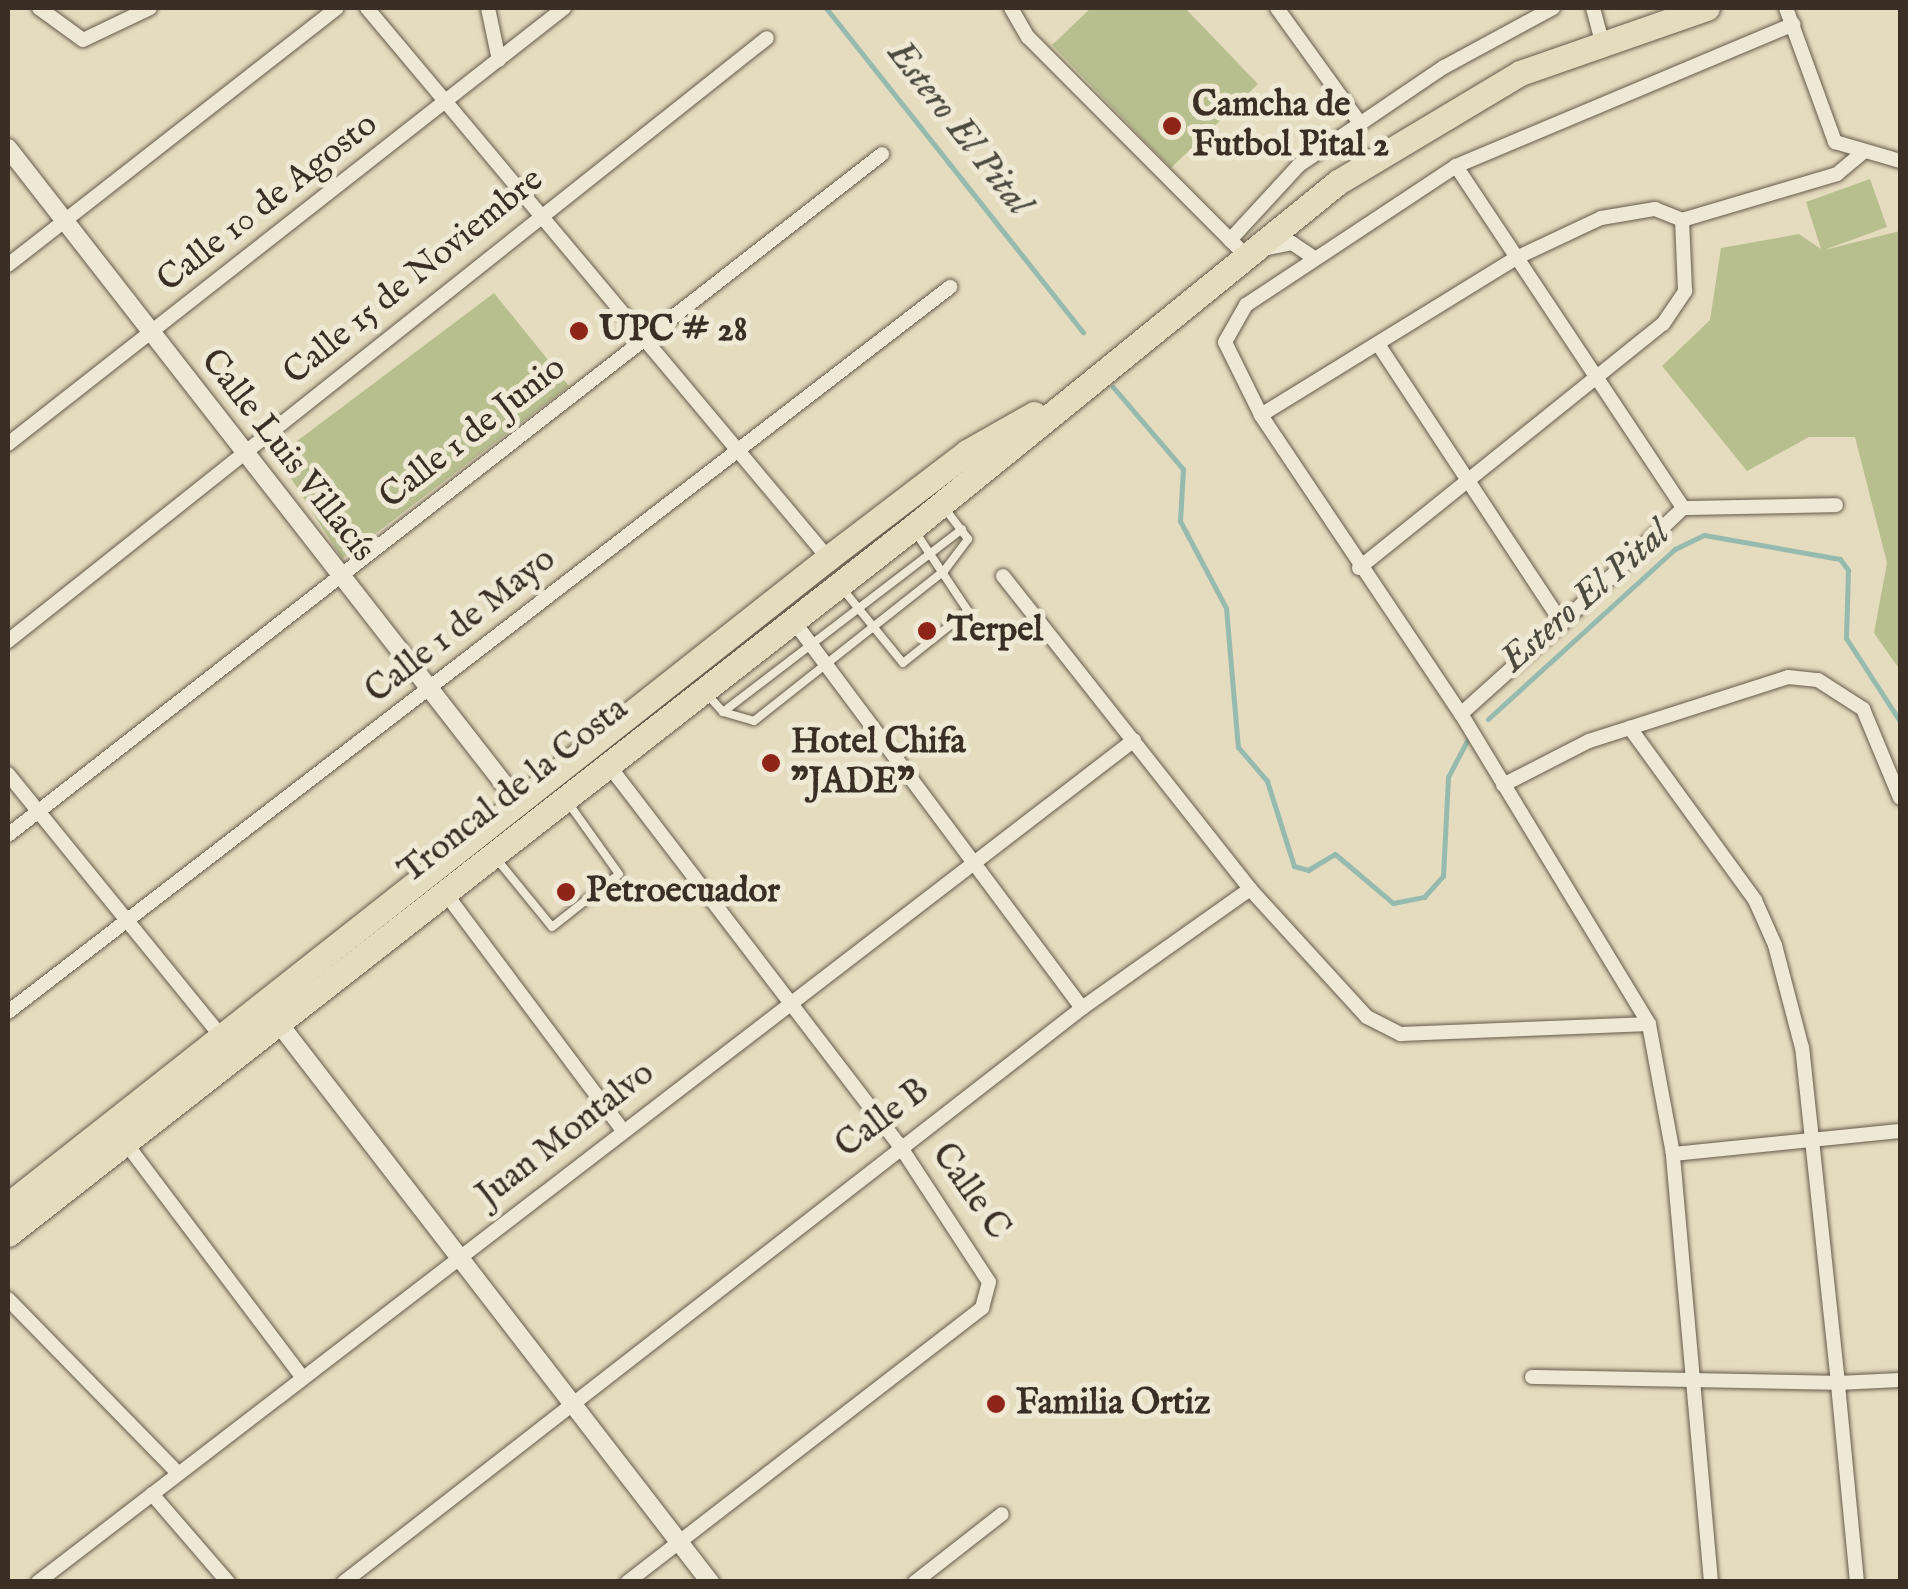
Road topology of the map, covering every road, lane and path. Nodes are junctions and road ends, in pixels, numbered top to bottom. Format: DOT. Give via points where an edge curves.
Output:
graph roads {
  1 [pos="39,8"];
  2 [pos="150,8"];
  3 [pos="338,8"];
  4 [pos="366,8"];
  5 [pos="488,8"];
  6 [pos="564,8"];
  7 [pos="1011,8"];
  8 [pos="1277,8"];
  9 [pos="1553,8"];
  10 [pos="1593,8"];
  11 [pos="1707,8"];
  12 [pos="1786,8"];
  13 [pos="1793,24"];
  14 [pos="768,38"];
  15 [pos="1602,41"];
  16 [pos="498,60"];
  17 [pos="445,103"];
  18 [pos="1360,123"];
  19 [pos="8,148"];
  20 [pos="882,154"];
  21 [pos="1862,154"];
  22 [pos="1900,161"];
  23 [pos="1456,166"];
  24 [pos="538,216"];
  25 [pos="1682,220"];
  26 [pos="63,222"];
  27 [pos="1236,246"];
  28 [pos="1312,257"];
  29 [pos="1516,258"];
  30 [pos="8,265"];
  31 [pos="950,287"];
  32 [pos="150,334"];
  33 [pos="640,341"];
  34 [pos="1378,344"];
  35 [pos="1591,381"];
  36 [pos="1060,400"];
  37 [pos="1261,414"];
  38 [pos="8,444"];
  39 [pos="243,452"];
  40 [pos="732,452"];
  41 [pos="1465,478"];
  42 [pos="942,504"];
  43 [pos="1836,505"];
  44 [pos="1683,508"];
  45 [pos="912,528"];
  46 [pos="962,529"];
  47 [pos="931,553"];
  48 [pos="828,558"];
  49 [pos="1359,568"];
  50 [pos="944,571"];
  51 [pos="338,575"];
  52 [pos="1003,576"];
  53 [pos="838,583"];
  54 [pos="858,608"];
  55 [pos="792,619"];
  56 [pos="1562,623"];
  57 [pos="874,628"];
  58 [pos="8,641"];
  59 [pos="812,644"];
  60 [pos="827,665"];
  61 [pos="428,690"];
  62 [pos="703,690"];
  63 [pos="723,712"];
  64 [pos="1462,714"];
  65 [pos="1630,728"];
  66 [pos="1134,740"];
  67 [pos="607,763"];
  68 [pos="8,774"];
  69 [pos="1504,784"];
  70 [pos="564,796"];
  71 [pos="1900,798"];
  72 [pos="518,802"];
  73 [pos="37,812"];
  74 [pos="8,835"];
  75 [pos="485,845"];
  76 [pos="974,862"];
  77 [pos="437,882"];
  78 [pos="1250,889"];
  79 [pos="122,921"];
  80 [pos="794,1004"];
  81 [pos="1082,1008"];
  82 [pos="8,1012"];
  83 [pos="277,1021"];
  84 [pos="1649,1024"];
  85 [pos="220,1036"];
  86 [pos="620,1127"];
  87 [pos="1900,1131"];
  88 [pos="125,1142"];
  89 [pos="898,1143"];
  90 [pos="1809,1145"];
  91 [pos="1672,1154"];
  92 [pos="8,1205"];
  93 [pos="8,1234"];
  94 [pos="459,1256"];
  95 [pos="8,1299"];
  96 [pos="1532,1377"];
  97 [pos="302,1378"];
  98 [pos="1900,1380"];
  99 [pos="1688,1382"];
  100 [pos="1838,1383"];
  101 [pos="572,1400"];
  102 [pos="178,1473"];
  103 [pos="152,1494"];
  104 [pos="1002,1514"];
  105 [pos="678,1541"];
  106 [pos="38,1582"];
  107 [pos="228,1582"];
  108 [pos="344,1582"];
  109 [pos="628,1582"];
  110 [pos="710,1582"];
  111 [pos="915,1582"];
  112 [pos="1711,1582"];
  113 [pos="1857,1582"];
  1 -- 2 [label="street" via="83,40"];
  3 -- 26 [label="street"];
  4 -- 17 [label="street"];
  5 -- 16 [label="street"];
  6 -- 16 [label="street, Calle 10 de Agosto"];
  7 -- 27 [label="street" via="1028,37"];
  8 -- 18 [label="street"];
  9 -- 18 [label="street"];
  10 -- 15 [label="street"];
  11 -- 15 [label="highway, Troncal de la Costa"];
  12 -- 13 [label="street"];
  13 -- 21 [label="street" via="1835,142"];
  13 -- 23 [label="street"];
  14 -- 24 [label="street, Calle 15 de Noviembre"];
  15 -- 27 [label="highway, Troncal de la Costa" via="1434,118"];
  16 -- 17 [label="street, Calle 10 de Agosto"];
  17 -- 24 [label="street"];
  17 -- 32 [label="street, Calle 10 de Agosto"];
  18 -- 27 [label="street" via="1291,172"];
  19 -- 26 [label="street, Calle Luis Villacís"];
  20 -- 33 [label="street, Calle 1 de Junio"];
  21 -- 22 [label="street"];
  21 -- 25 [label="street" via="1837,174"];
  23 -- 28 [label="street"];
  23 -- 29 [label="street"];
  24 -- 33 [label="street"];
  24 -- 39 [label="street, Calle 15 de Noviembre"];
  25 -- 29 [label="street" via="1630,209"];
  25 -- 35 [label="street" via="1686,272 1676,308"];
  26 -- 30 [label="street"];
  26 -- 32 [label="street, Calle Luis Villacís"];
  27 -- 28 [label="street" via="1292,242"];
  27 -- 36 [label="highway, Troncal de la Costa"];
  28 -- 37 [label="street" via="1231,319 1228,360"];
  29 -- 34 [label="street"];
  29 -- 35 [label="street"];
  31 -- 40 [label="street, Calle 1 de Mayo"];
  32 -- 38 [label="street, Calle 10 de Agosto"];
  32 -- 39 [label="street, Calle Luis Villacís"];
  33 -- 40 [label="street"];
  33 -- 51 [label="street, Calle 1 de Junio"];
  34 -- 37 [label="street"];
  34 -- 41 [label="street"];
  35 -- 41 [label="street"];
  35 -- 44 [label="street"];
  36 -- 42 [label="highway, Troncal de la Costa"];
  36 -- 48 [label="highway, Troncal de la Costa" via="967,452"];
  37 -- 49 [label="street"];
  39 -- 51 [label="street, Calle Luis Villacís"];
  39 -- 58 [label="street, Calle 15 de Noviembre"];
  40 -- 48 [label="street"];
  40 -- 61 [label="street, Calle 1 de Mayo"];
  41 -- 49 [label="street"];
  41 -- 56 [label="street"];
  42 -- 45 [label="highway, Troncal de la Costa"];
  42 -- 46 [label="lane"];
  43 -- 44 [label="street"];
  44 -- 56 [label="street"];
  45 -- 47 [label="lane"];
  45 -- 53 [label="highway, Troncal de la Costa"];
  46 -- 47 [label="lane"];
  46 -- 50 [label="lane" via="966,548"];
  47 -- 50 [label="lane"];
  47 -- 54 [label="lane"];
  48 -- 72 [label="highway, Troncal de la Costa"];
  49 -- 64 [label="street"];
  50 -- 57 [label="lane"];
  50 -- 57 [label="lane" via="968,611 903,663"];
  51 -- 61 [label="street, Calle Luis Villacís"];
  51 -- 73 [label="street, Calle 1 de Junio"];
  52 -- 66 [label="street"];
  53 -- 54 [label="lane"];
  53 -- 55 [label="highway, Troncal de la Costa"];
  54 -- 57 [label="lane"];
  54 -- 59 [label="lane"];
  55 -- 59 [label="street"];
  55 -- 62 [label="highway, Troncal de la Costa"];
  56 -- 64 [label="street"];
  57 -- 60 [label="lane"];
  59 -- 60 [label="street"];
  59 -- 63 [label="lane"];
  60 -- 63 [label="lane" via="749,724"];
  60 -- 76 [label="street"];
  61 -- 72 [label="street, Calle Luis Villacís"];
  61 -- 79 [label="street, Calle 1 de Mayo"];
  62 -- 63 [label="lane"];
  62 -- 67 [label="highway, Troncal de la Costa"];
  64 -- 69 [label="street"];
  65 -- 69 [label="street"];
  65 -- 71 [label="street" via="1788,677 1818,680 1863,709"];
  65 -- 90 [label="street" via="1755,900 1775,945 1802,1048"];
  66 -- 76 [label="street, Juan Montalvo"];
  66 -- 78 [label="street"];
  67 -- 70 [label="highway, Troncal de la Costa"];
  67 -- 80 [label="street, Calle C"];
  68 -- 73 [label="street"];
  69 -- 84 [label="street"];
  70 -- 75 [label="highway, Troncal de la Costa"];
  70 -- 75 [label="lane" via="619,874 552,926"];
  72 -- 75 [label="highway, Troncal de la Costa"];
  73 -- 74 [label="street, Calle 1 de Junio"];
  73 -- 79 [label="street"];
  75 -- 77 [label="highway, Troncal de la Costa"];
  76 -- 80 [label="street, Juan Montalvo"];
  76 -- 81 [label="street"];
  77 -- 83 [label="highway, Troncal de la Costa"];
  77 -- 85 [label="highway, Troncal de la Costa"];
  77 -- 86 [label="street"];
  78 -- 81 [label="street, Calle B"];
  78 -- 84 [label="street" via="1336,990 1401,1034"];
  79 -- 82 [label="street, Calle 1 de Mayo"];
  79 -- 85 [label="street"];
  80 -- 86 [label="street, Juan Montalvo"];
  80 -- 89 [label="street, Calle C"];
  81 -- 89 [label="street, Calle B"];
  83 -- 88 [label="highway, Troncal de la Costa"];
  83 -- 94 [label="street"];
  84 -- 91 [label="street"];
  85 -- 92 [label="highway, Troncal de la Costa"];
  86 -- 94 [label="street, Juan Montalvo"];
  87 -- 90 [label="street"];
  88 -- 93 [label="highway, Troncal de la Costa"];
  88 -- 97 [label="street"];
  89 -- 101 [label="street, Calle B"];
  89 -- 105 [label="street, Calle C" via="985,1263 985,1302"];
  90 -- 91 [label="street"];
  90 -- 100 [label="street"];
  91 -- 99 [label="street"];
  94 -- 97 [label="street, Juan Montalvo"];
  94 -- 101 [label="street"];
  95 -- 102 [label="street"];
  96 -- 99 [label="street"];
  97 -- 102 [label="street, Juan Montalvo"];
  98 -- 100 [label="street"];
  99 -- 100 [label="street"];
  99 -- 112 [label="street"];
  100 -- 113 [label="street"];
  101 -- 105 [label="street"];
  101 -- 108 [label="street, Calle B"];
  102 -- 103 [label="street, Juan Montalvo"];
  103 -- 106 [label="street, Juan Montalvo"];
  103 -- 107 [label="street"];
  104 -- 111 [label="street"];
  105 -- 109 [label="street, Calle C"];
  105 -- 110 [label="street"];
}
